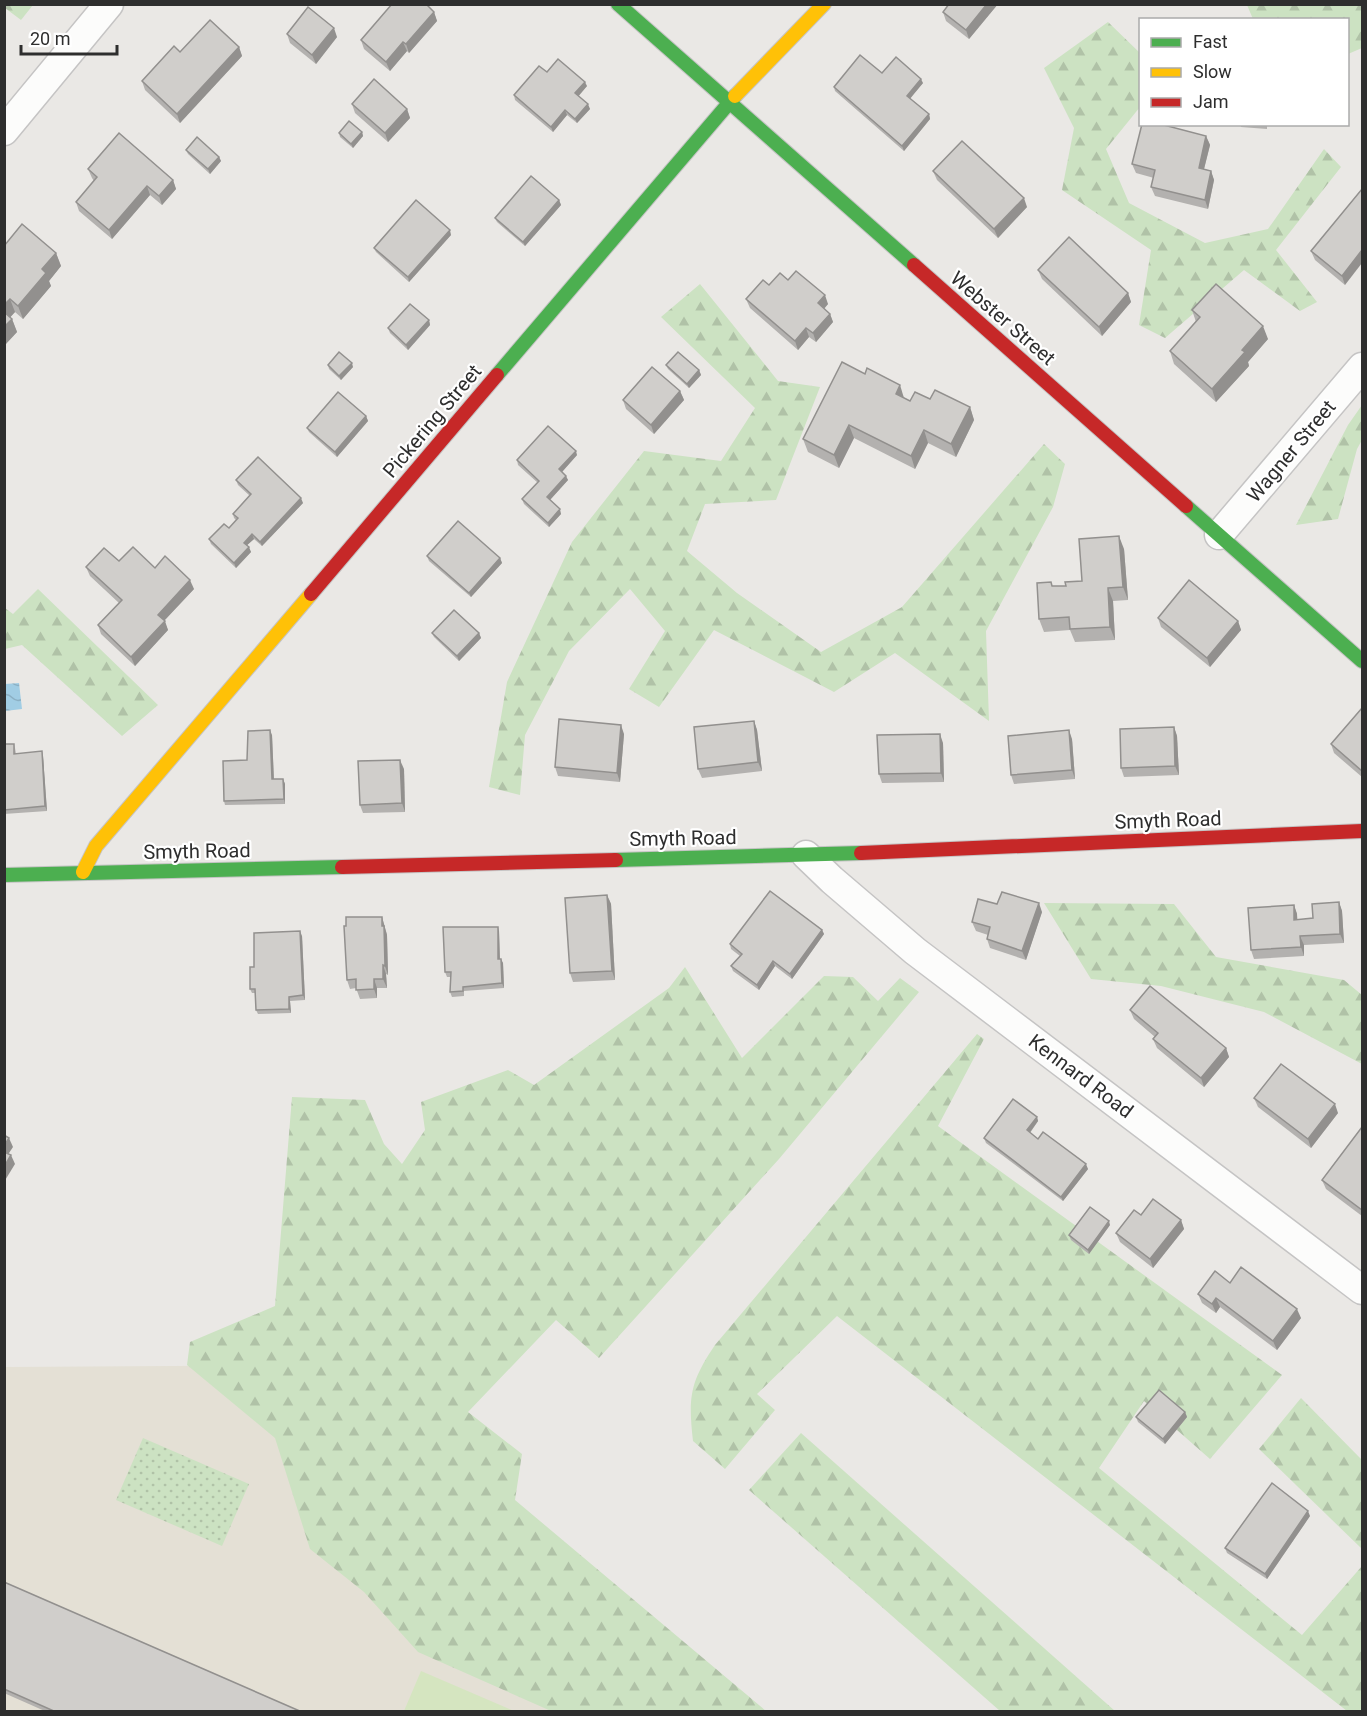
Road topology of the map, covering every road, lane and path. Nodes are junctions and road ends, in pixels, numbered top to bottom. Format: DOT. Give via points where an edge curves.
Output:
graph roads {
  1 [pos="109,4"];
  2 [pos="618,4"];
  3 [pos="824,4"];
  4 [pos="729,102"];
  5 [pos="4,131"];
  6 [pos="1362,367"];
  7 [pos="1219,535"];
  8 [pos="1362,661"];
  9 [pos="1362,831"];
  10 [pos="806,855"];
  11 [pos="82,872"];
  12 [pos="4,875"];
  13 [pos="1362,1290"];
  1 -- 5 [label="street"];
  2 -- 4 [label="street, Webster Street"];
  3 -- 4 [label="street, Pickering Street"];
  4 -- 7 [label="street, Webster Street"];
  4 -- 11 [label="street, Pickering Street" via="96,846"];
  6 -- 7 [label="street, Wagner Street"];
  7 -- 8 [label="street, Webster Street"];
  9 -- 10 [label="street, Smyth Road"];
  10 -- 11 [label="street, Smyth Road"];
  10 -- 13 [label="street, Kennard Road" via="924,958"];
  11 -- 12 [label="street, Smyth Road"];
}
